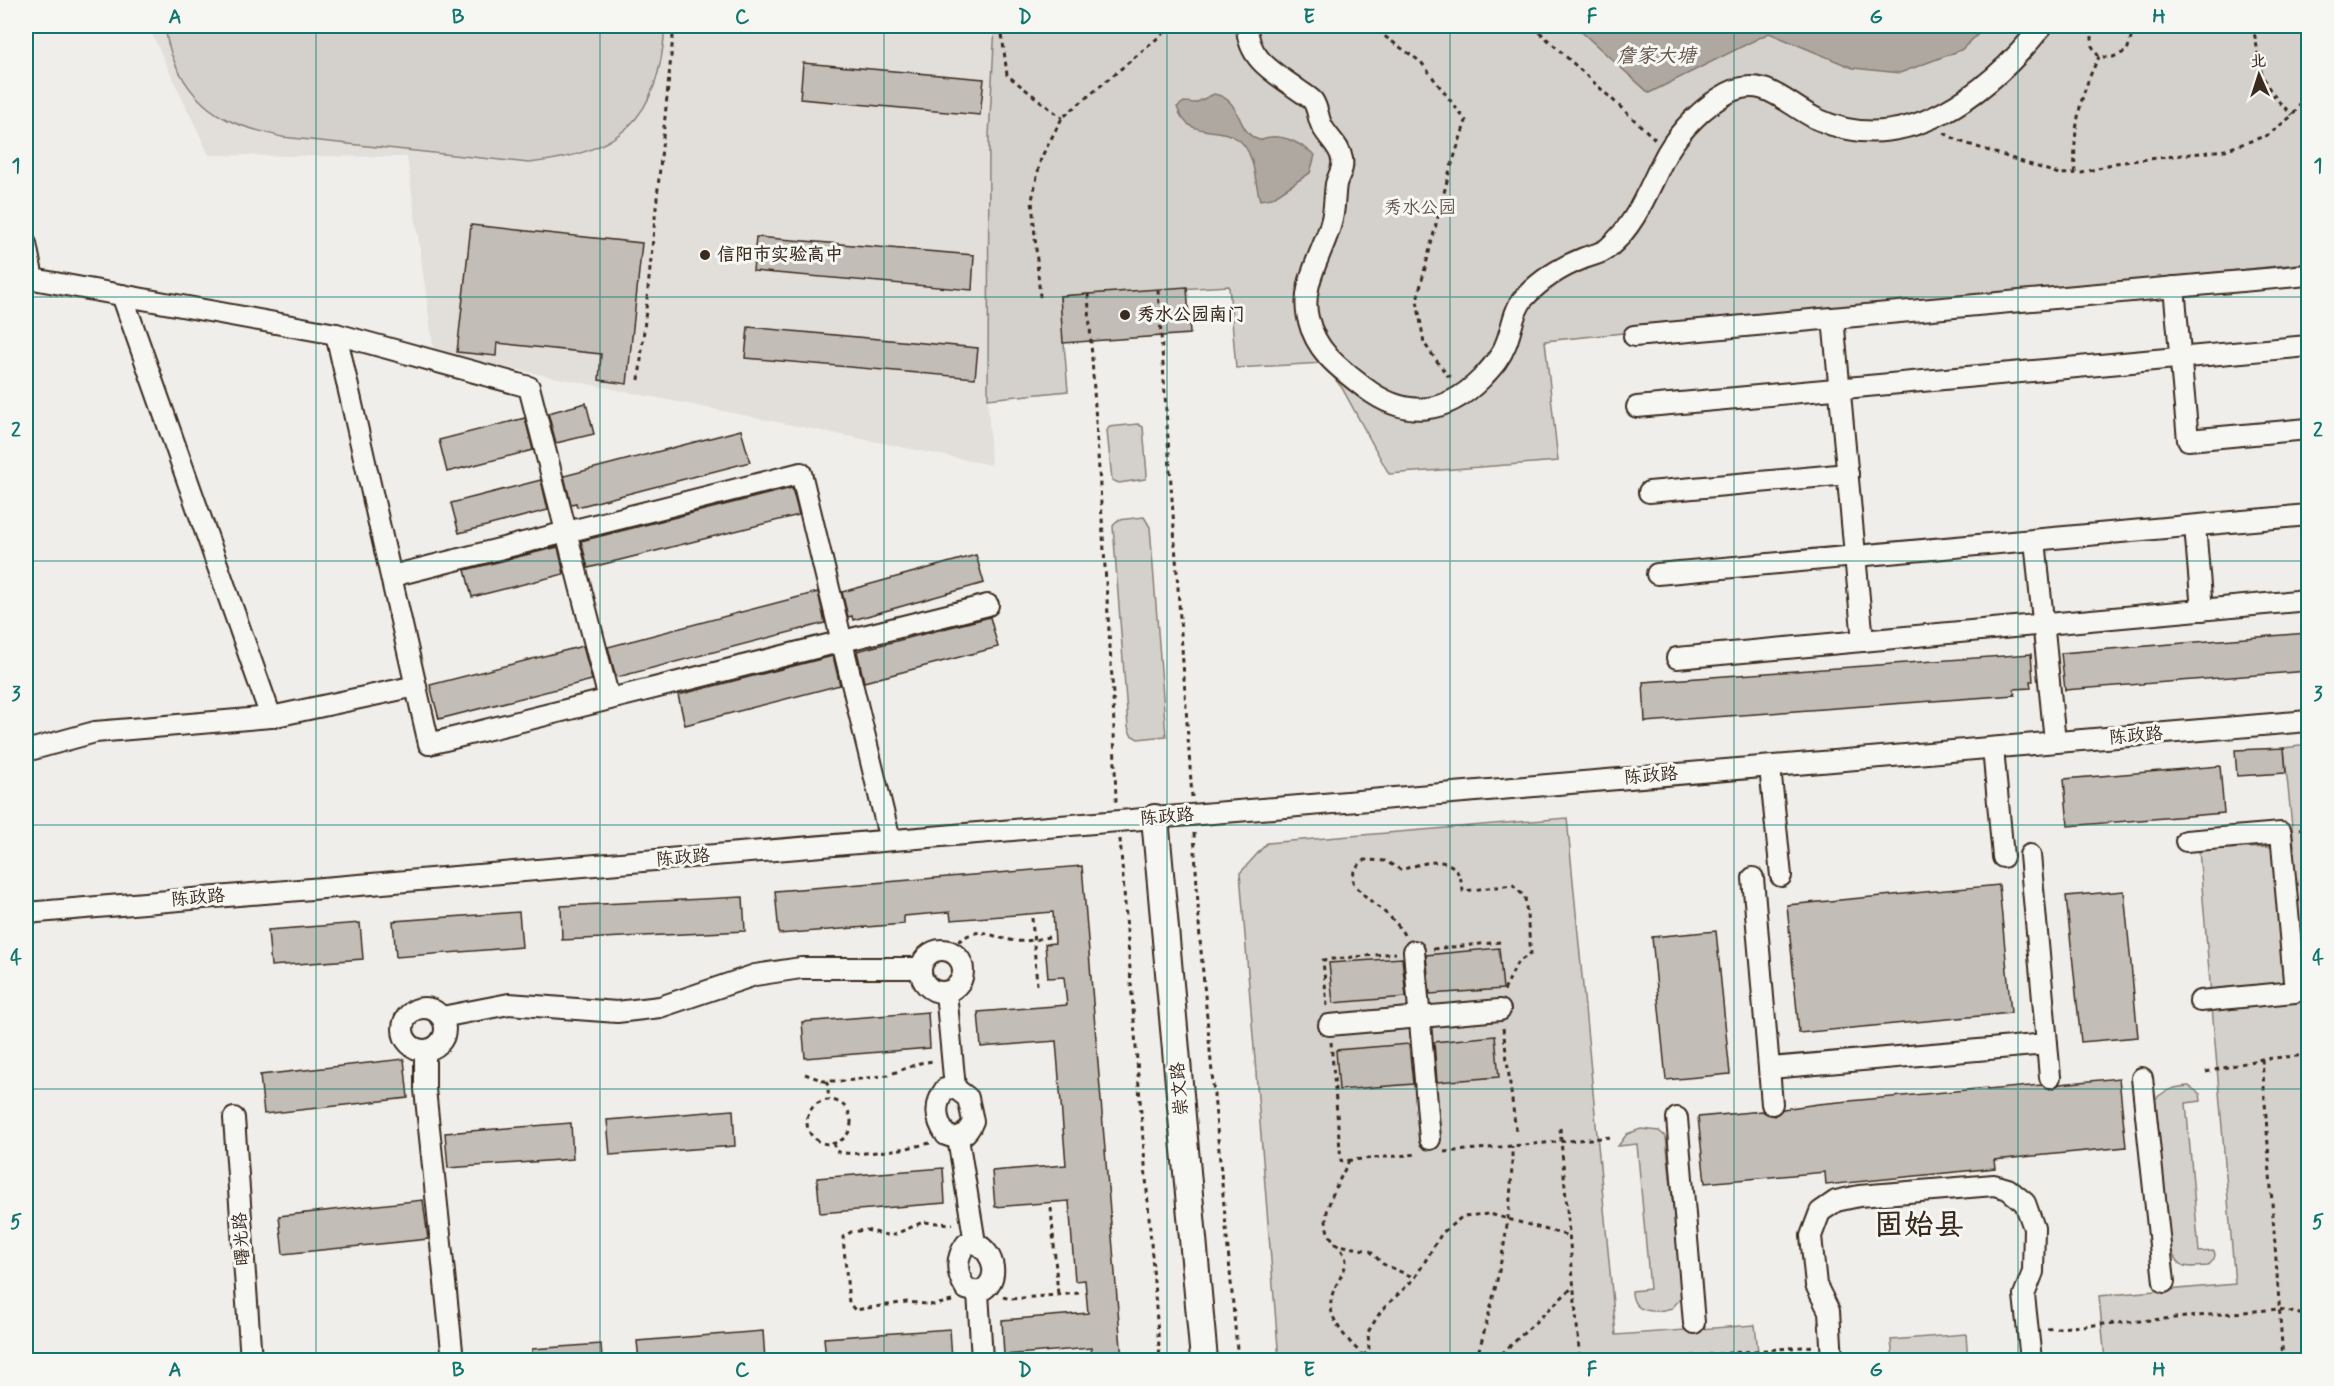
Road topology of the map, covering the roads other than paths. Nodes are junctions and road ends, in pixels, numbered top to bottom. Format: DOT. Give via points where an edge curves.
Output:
graph roads {
  1 [pos="1247,26"];
  2 [pos="2042,26"];
  3 [pos="26,244"];
  4 [pos="2308,275"];
  5 [pos="29,279"];
  6 [pos="2174,287"];
  7 [pos="122,295"];
  8 [pos="1833,318"];
  9 [pos="336,334"];
  10 [pos="1634,336"];
  11 [pos="2308,346"];
  12 [pos="2180,357"];
  13 [pos="1840,388"];
  14 [pos="1637,407"];
  15 [pos="2308,429"];
  16 [pos="1848,474"];
  17 [pos="1649,492"];
  18 [pos="2308,515"];
  19 [pos="2195,526"];
  20 [pos="568,534"];
  21 [pos="2035,540"];
  22 [pos="1855,556"];
  23 [pos="1657,574"];
  24 [pos="392,576"];
  25 [pos="2308,600"];
  26 [pos="988,605"];
  27 [pos="2202,610"];
  28 [pos="2042,625"];
  29 [pos="841,641"];
  30 [pos="1863,641"];
  31 [pos="1677,658"];
  32 [pos="416,686"];
  33 [pos="609,699"];
  34 [pos="271,717"];
  35 [pos="2308,721"];
  36 [pos="2055,742"];
  37 [pos="1993,748"];
  38 [pos="26,751"];
  39 [pos="1770,766"];
  40 [pos="1155,818"];
  41 [pos="890,840"];
  42 [pos="2186,841"];
  43 [pos="2030,855"];
  44 [pos="2004,857"];
  45 [pos="1780,876"];
  46 [pos="1754,878"];
  47 [pos="26,913"];
  48 [pos="1411,946"];
  49 [pos="921,968"];
  50 [pos="946,992"];
  51 [pos="2200,1000"];
  52 [pos="1500,1010"];
  53 [pos="442,1017"];
  54 [pos="1420,1017"];
  55 [pos="1329,1025"];
  56 [pos="2046,1044"];
  57 [pos="425,1050"];
  58 [pos="1770,1068"];
  59 [pos="2050,1077"];
  60 [pos="2142,1078"];
  61 [pos="955,1088"];
  62 [pos="1772,1104"];
  63 [pos="234,1118"];
  64 [pos="1677,1118"];
  65 [pos="958,1138"];
  66 [pos="1430,1139"];
  67 [pos="975,1243"];
  68 [pos="2164,1282"];
  69 [pos="978,1295"];
  70 [pos="1694,1323"];
  71 [pos="1832,1352"];
  72 [pos="250,1360"];
  73 [pos="453,1360"];
  74 [pos="982,1360"];
  75 [pos="1204,1360"];
  76 [pos="2031,1360"];
  1 -- 2 [label="street" via="1250,48 1272,71 1312,101 1322,127 1341,152 1343,169 1336,180 1331,225 1316,261 1306,302 1308,320 1323,353 1377,397 1409,408 1437,408 1455,401 1499,357 1525,296 1548,275 1608,248 1634,218 1668,152 1695,117 1712,103 1747,85 1765,88 1817,119 1858,132 1888,132 1924,122 1965,100 2017,57"];
  3 -- 5 [label="street"];
  4 -- 6 [label="street"];
  5 -- 7 [label="street"];
  6 -- 8 [label="street"];
  6 -- 12 [label="street"];
  7 -- 9 [label="street"];
  7 -- 34 [label="street"];
  8 -- 10 [label="street"];
  8 -- 13 [label="street"];
  9 -- 20 [label="street" via="529,387"];
  9 -- 24 [label="street"];
  11 -- 12 [label="street"];
  12 -- 13 [label="street"];
  12 -- 15 [label="street" via="2188,440"];
  13 -- 14 [label="street"];
  13 -- 16 [label="street"];
  16 -- 17 [label="street"];
  16 -- 22 [label="street"];
  18 -- 19 [label="street"];
  19 -- 21 [label="street"];
  19 -- 27 [label="street"];
  20 -- 24 [label="street"];
  20 -- 29 [label="street" via="801,473"];
  20 -- 33 [label="street"];
  21 -- 22 [label="street"];
  21 -- 28 [label="street"];
  22 -- 23 [label="street"];
  22 -- 30 [label="street"];
  24 -- 32 [label="street"];
  25 -- 27 [label="street"];
  26 -- 29 [label="street"];
  27 -- 28 [label="street"];
  28 -- 30 [label="street"];
  28 -- 36 [label="street"];
  29 -- 33 [label="street"];
  29 -- 41 [label="street"];
  30 -- 31 [label="street"];
  32 -- 33 [label="street" via="429,744"];
  32 -- 34 [label="street"];
  34 -- 38 [label="street" via="95,732"];
  35 -- 36 [label="street, 陈政路"];
  36 -- 37 [label="street, 陈政路"];
  37 -- 39 [label="street, 陈政路"];
  37 -- 44 [label="street"];
  39 -- 40 [label="street, 陈政路"];
  39 -- 45 [label="street"];
  40 -- 41 [label="street, 陈政路"];
  40 -- 75 [label="main road, 崇文路"];
  41 -- 47 [label="street, 陈政路"];
  42 -- 51 [label="street" via="2281,833 2295,992"];
  43 -- 56 [label="street"];
  46 -- 58 [label="street"];
  48 -- 54 [label="street"];
  49 -- 50 [label="street" via="927,987"];
  49 -- 50 [label="street" via="933,952 953,953 963,969 962,980"];
  49 -- 53 [label="street" via="801,968 754,975 660,1007 617,1012 509,1004"];
  50 -- 61 [label="street"];
  52 -- 54 [label="street"];
  53 -- 57 [label="street" via="444,1037 438,1046"];
  53 -- 57 [label="street" via="425,1008 407,1016 404,1036 409,1044"];
  54 -- 55 [label="street"];
  54 -- 66 [label="street"];
  56 -- 58 [label="street"];
  56 -- 59 [label="street"];
  57 -- 73 [label="street" via="425,1089"];
  58 -- 62 [label="street"];
  60 -- 68 [label="street"];
  61 -- 65 [label="street" via="968,1098 973,1121 965,1135"];
  61 -- 65 [label="street" via="945,1089 937,1109 940,1127 946,1135"];
  63 -- 72 [label="street, 曙光路"];
  64 -- 70 [label="street"];
  65 -- 67 [label="street"];
  67 -- 69 [label="street" via="988,1252 994,1276"];
  67 -- 69 [label="street" via="966,1244 958,1254 957,1264 966,1289"];
  69 -- 74 [label="street"];
  71 -- 76 [label="street" via="1829,1311 1816,1285 1811,1236 1820,1212 1836,1201 1853,1197 1994,1185 2008,1189 2025,1203 2030,1213 2035,1247 2032,1281 2024,1294"];
}
